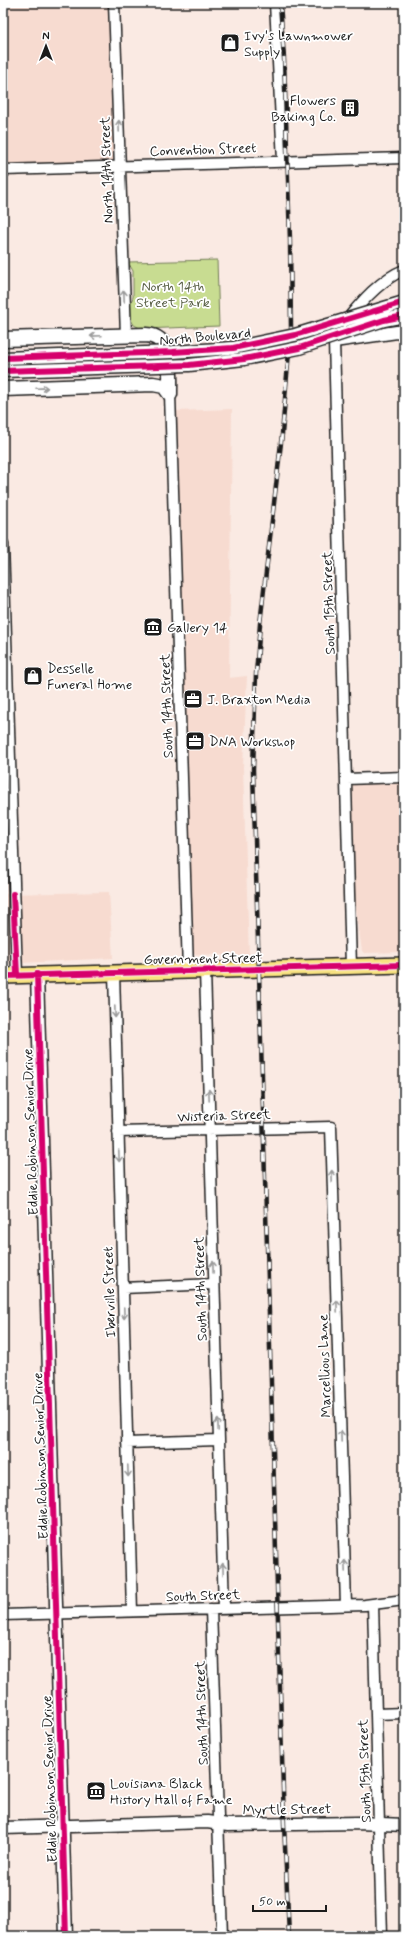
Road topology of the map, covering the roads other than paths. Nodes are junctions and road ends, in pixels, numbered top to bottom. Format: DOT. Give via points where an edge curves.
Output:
graph roads {
  1 [pos="114,3"];
  2 [pos="275,3"];
  3 [pos="404,158"];
  4 [pos="283,161"];
  5 [pos="120,165"];
  6 [pos="3,170"];
  7 [pos="404,270"];
  8 [pos="404,302"];
  9 [pos="404,316"];
  10 [pos="404,331"];
  11 [pos="126,335"];
  12 [pos="3,339"];
  13 [pos="334,341"];
  14 [pos="3,358"];
  15 [pos="3,371"];
  16 [pos="3,389"];
  17 [pos="170,394"];
  18 [pos="3,544"];
  19 [pos="3,560"];
  20 [pos="6,725"];
  21 [pos="404,778"];
  22 [pos="347,779"];
  23 [pos="8,894"];
  24 [pos="404,965"];
  25 [pos="351,967"];
  26 [pos="188,970"];
  27 [pos="205,970"];
  28 [pos="114,973"];
  29 [pos="37,974"];
  30 [pos="10,976"];
  31 [pos="331,1126"];
  32 [pos="210,1129"];
  33 [pos="118,1132"];
  34 [pos="214,1284"];
  35 [pos="123,1288"];
  36 [pos="218,1440"];
  37 [pos="128,1443"];
  38 [pos="404,1600"];
  39 [pos="373,1604"];
  40 [pos="346,1605"];
  41 [pos="224,1608"];
  42 [pos="211,1609"];
  43 [pos="132,1611"];
  44 [pos="56,1613"];
  45 [pos="3,1615"];
  46 [pos="404,1713"];
  47 [pos="376,1714"];
  48 [pos="379,1823"];
  49 [pos="218,1824"];
  50 [pos="404,1825"];
  51 [pos="62,1826"];
  52 [pos="3,1828"];
  53 [pos="66,1936"];
  54 [pos="222,1936"];
  55 [pos="382,1936"];
  5 -- 1 [label="street, North 14th Street, one-way"];
  2 -- 4 [label="street"];
  3 -- 4 [label="street, Convention Street"];
  4 -- 5 [label="street, Convention Street"];
  5 -- 6 [label="street, Convention Street"];
  11 -- 5 [label="street, North 14th Street, one-way"];
  7 -- 13 [label="street, South 15th Street" via="390,277 366,299 343,324"];
  8 -- 14 [label="street, North Boulevard, bridge" via="295,335 233,348"];
  9 -- 15 [label="street, North Boulevard, bridge" via="384,320 299,348 244,359 189,365"];
  10 -- 13 [label="street"];
  11 -- 12 [label="main road, one-way"];
  11 -- 17 [label="main road" via="152,335 165,344 170,373"];
  13 -- 22 [label="street, South 15th Street"];
  16 -- 17 [label="main road, one-way" via="153,384 164,386"];
  17 -- 26 [label="street, South 14th Street"];
  18 -- 19 [label="street"];
  19 -- 20 [label="street"];
  20 -- 23 [label="street"];
  21 -- 22 [label="street"];
  22 -- 25 [label="street, South 15th Street"];
  23 -- 30 [label="street"];
  24 -- 25 [label="main road, Government Street"];
  25 -- 27 [label="main road, Government Street"];
  26 -- 27 [label="main road, Government Street"];
  26 -- 28 [label="main road, Government Street"];
  32 -- 27 [label="street, South 14th Street, one-way"];
  28 -- 29 [label="main road, Government Street"];
  28 -- 33 [label="street, Iberville Street, one-way"];
  29 -- 30 [label="main road, Government Street"];
  29 -- 44 [label="street, Eddie Robinson Senior Drive"];
  31 -- 32 [label="street, Wisteria Street"];
  40 -- 31 [label="street, Marcellious Lane, one-way"];
  32 -- 33 [label="street, Wisteria Street"];
  34 -- 32 [label="street, South 14th Street, one-way"];
  33 -- 35 [label="street, Iberville Street, one-way"];
  34 -- 35 [label="street"];
  36 -- 34 [label="street, South 14th Street, one-way"];
  35 -- 37 [label="street, Iberville Street, one-way"];
  36 -- 37 [label="street"];
  41 -- 36 [label="street, South 14th Street, one-way"];
  37 -- 43 [label="street, Iberville Street, one-way"];
  38 -- 39 [label="street, South Street"];
  39 -- 40 [label="street, South Street"];
  39 -- 47 [label="street, South 15th Street"];
  40 -- 41 [label="street, South Street"];
  41 -- 42 [label="street, South Street"];
  42 -- 43 [label="street, South Street"];
  42 -- 49 [label="street, South 14th Street"];
  43 -- 44 [label="street, South Street"];
  44 -- 45 [label="street, South Street"];
  44 -- 51 [label="street, Eddie Robinson Senior Drive"];
  46 -- 47 [label="street"];
  47 -- 48 [label="street, South 15th Street"];
  48 -- 49 [label="street, Myrtle Street"];
  48 -- 50 [label="street, Myrtle Street"];
  48 -- 55 [label="street, South 15th Street"];
  49 -- 51 [label="street, Myrtle Street" via="207,1822"];
  49 -- 54 [label="street, South 14th Street"];
  51 -- 52 [label="street, Myrtle Street"];
  51 -- 53 [label="street, Eddie Robinson Senior Drive"];
}
